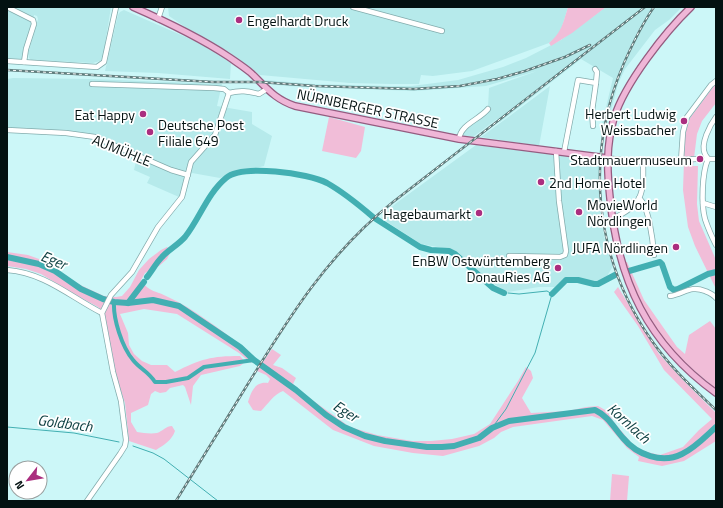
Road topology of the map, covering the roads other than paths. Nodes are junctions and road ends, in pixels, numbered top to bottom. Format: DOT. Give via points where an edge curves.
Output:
graph roads {
  1 [pos="7,7"];
  2 [pos="116,7"];
  3 [pos="133,7"];
  4 [pos="162,7"];
  5 [pos="353,7"];
  6 [pos="374,7"];
  7 [pos="691,7"];
  8 [pos="372,12"];
  9 [pos="158,19"];
  10 [pos="442,31"];
  11 [pos="7,61"];
  12 [pos="24,62"];
  13 [pos="595,69"];
  14 [pos="716,81"];
  15 [pos="596,83"];
  16 [pos="92,84"];
  17 [pos="267,89"];
  18 [pos="229,93"];
  19 [pos="488,109"];
  20 [pos="716,117"];
  21 [pos="593,126"];
  22 [pos="7,130"];
  23 [pos="459,139"];
  24 [pos="556,151"];
  25 [pos="564,152"];
  26 [pos="607,158"];
  27 [pos="696,159"];
  28 [pos="707,159"];
  29 [pos="716,159"];
  30 [pos="681,161"];
  31 [pos="643,162"];
  32 [pos="188,175"];
  33 [pos="639,198"];
  34 [pos="704,203"];
  35 [pos="716,207"];
  36 [pos="612,219"];
  37 [pos="716,245"];
  38 [pos="654,255"];
  39 [pos="509,256"];
  40 [pos="7,270"];
  41 [pos="670,296"];
  42 [pos="716,298"];
  43 [pos="103,311"];
  44 [pos="716,393"];
  45 [pos="87,501"];
  1 -- 12 [label="street" via="34,20"];
  2 -- 12 [label="street" via="104,62 101,65 97,67"];
  3 -- 9 [label="main road, NÜRNBERGER STRASSE"];
  4 -- 9 [label="street"];
  5 -- 8 [label="street"];
  6 -- 8 [label="street"];
  7 -- 26 [label="main road" via="657,46 623,96 614,117"];
  8 -- 10 [label="street"];
  9 -- 17 [label="main road, NÜRNBERGER STRASSE" via="229,57"];
  11 -- 12 [label="street"];
  13 -- 15 [label="street"];
  14 -- 30 [label="street" via="687,117"];
  15 -- 21 [label="street" via="592,111"];
  15 -- 25 [label="street" via="578,80"];
  16 -- 18 [label="street" via="214,88 224,89"];
  17 -- 18 [label="street" via="259,94 243,91"];
  17 -- 23 [label="main road, NÜRNBERGER STRASSE" via="280,100 295,106"];
  18 -- 32 [label="street" via="215,135 196,154 188,168"];
  19 -- 23 [label="street" via="464,128"];
  20 -- 28 [label="street" via="705,138"];
  22 -- 32 [label="street, AUMÜHLE" via="66,132 95,137"];
  23 -- 24 [label="main road, NÜRNBERGER STRASSE"];
  24 -- 25 [label="main road, NÜRNBERGER STRASSE"];
  24 -- 39 [label="street" via="565,255"];
  25 -- 26 [label="main road, NÜRNBERGER STRASSE"];
  26 -- 31 [label="street, NÜRNBERGER STRASSE"];
  26 -- 36 [label="main road"];
  27 -- 30 [label="street, NÜRNBERGER STRASSE"];
  28 -- 29 [label="street"];
  28 -- 34 [label="street" via="704,169"];
  30 -- 31 [label="street, NÜRNBERGER STRASSE"];
  31 -- 33 [label="street"];
  32 -- 43 [label="street" via="182,197 158,227 132,272 111,295"];
  33 -- 36 [label="street" via="632,208"];
  33 -- 38 [label="street" via="643,201 646,211"];
  34 -- 35 [label="street"];
  34 -- 37 [label="street" via="705,220"];
  36 -- 44 [label="main road" via="622,265 643,314 682,365"];
  40 -- 43 [label="street" via="22,271 40,277"];
  41 -- 42 [label="street" via="696,288 712,293"];
  43 -- 45 [label="street" via="126,440 125,446"];
}
